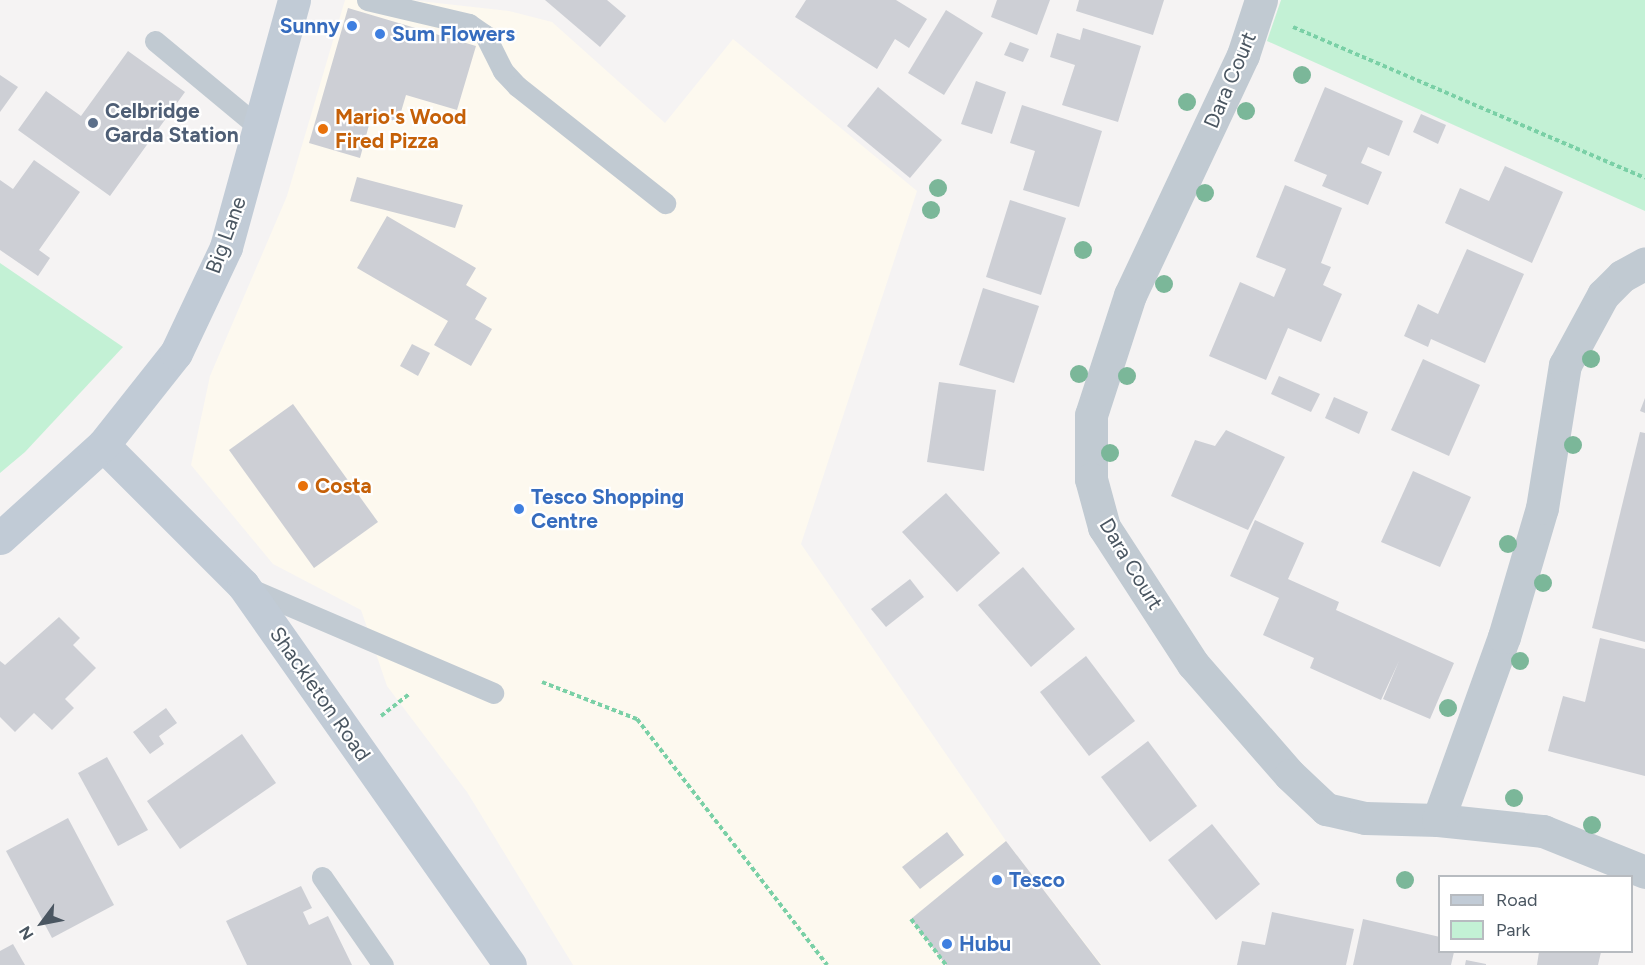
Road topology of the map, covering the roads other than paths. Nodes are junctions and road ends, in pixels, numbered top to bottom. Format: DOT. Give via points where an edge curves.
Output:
graph roads {
  1 [pos="294,0"];
  2 [pos="367,0"];
  3 [pos="1261,0"];
  4 [pos="154,41"];
  5 [pos="261,129"];
  6 [pos="665,203"];
  7 [pos="1645,263"];
  8 [pos="104,445"];
  9 [pos="0,538"];
  10 [pos="243,585"];
  11 [pos="493,693"];
  12 [pos="1438,820"];
  13 [pos="1645,872"];
  14 [pos="322,877"];
  15 [pos="383,965"];
  16 [pos="510,965"];
  1 -- 5 [label="street, Big Lane"];
  2 -- 6 [label="lane" via="469,24 485,35 503,71 517,86"];
  3 -- 12 [label="street, Dara Court" via="1243,55 1130,295 1091,416 1091,479 1104,527 1193,664 1290,775 1326,809 1342,815"];
  4 -- 5 [label="lane"];
  5 -- 8 [label="street, Big Lane" via="226,247 176,353"];
  7 -- 12 [label="street" via="1622,276 1603,295 1565,365 1542,508 1504,637"];
  8 -- 9 [label="street, Big Lane"];
  8 -- 10 [label="street, Shackleton Road"];
  10 -- 11 [label="lane"];
  10 -- 16 [label="street, Shackleton Road"];
  12 -- 13 [label="street, Dara Court" via="1543,831"];
  14 -- 15 [label="lane"];
}
